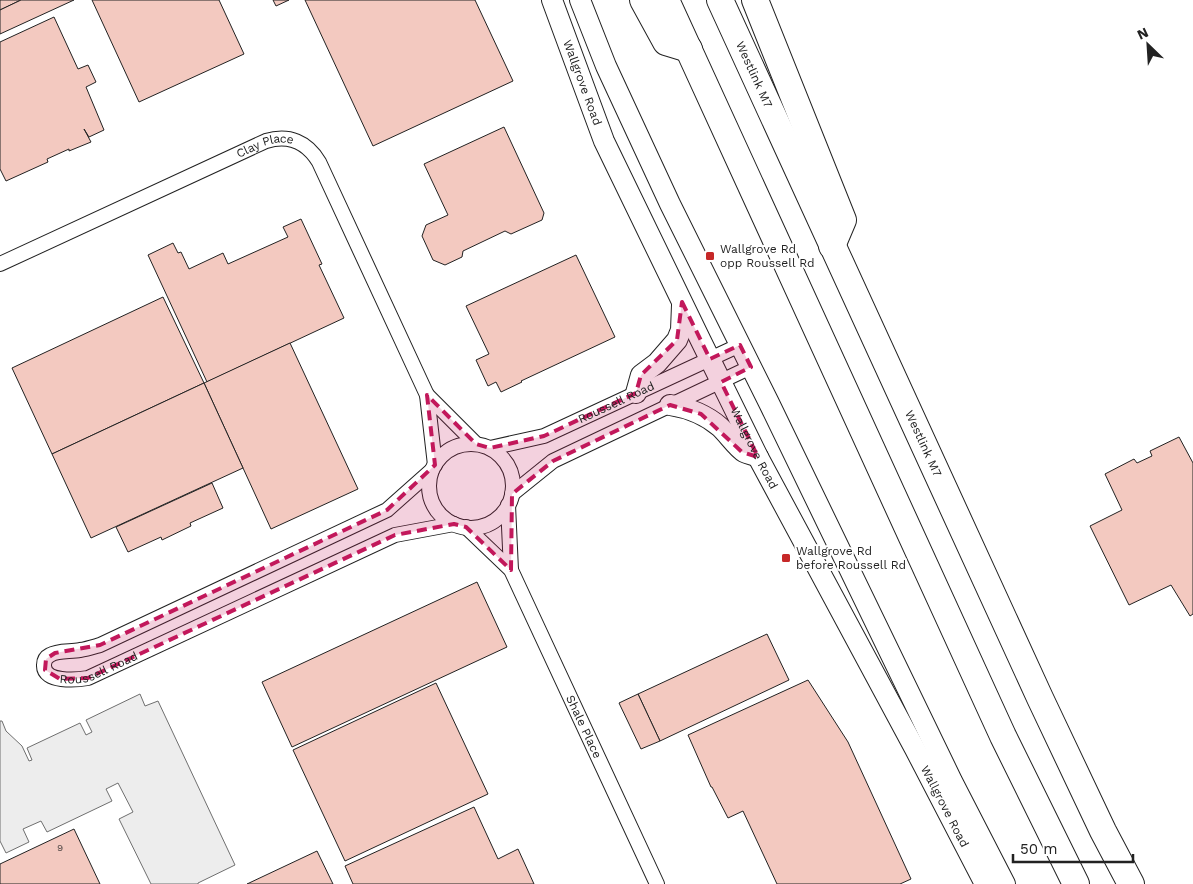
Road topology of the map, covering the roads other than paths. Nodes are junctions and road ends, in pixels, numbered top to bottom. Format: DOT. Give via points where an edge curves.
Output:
graph roads {
  1 [pos="552,0"];
  2 [pos="580,0"];
  3 [pos="643,0"];
  4 [pos="666,0"];
  5 [pos="720,0"];
  6 [pos="755,0"];
  7 [pos="689,49"];
  8 [pos="832,246"];
  9 [pos="0,264"];
  10 [pos="682,302"];
  11 [pos="740,346"];
  12 [pos="710,360"];
  13 [pos="751,367"];
  14 [pos="721,382"];
  15 [pos="636,393"];
  16 [pos="427,396"];
  17 [pos="670,405"];
  18 [pos="483,446"];
  19 [pos="758,457"];
  20 [pos="433,468"];
  21 [pos="510,499"];
  22 [pos="460,526"];
  23 [pos="511,570"];
  24 [pos="657,884"];
  25 [pos="985,884"];
  26 [pos="1005,884"];
  27 [pos="1076,884"];
  28 [pos="1131,884"];
  1 -- 10 [label="main road, Wallgrove Road" via="604,141"];
  2 -- 11 [label="main road, Wallgrove Road" via="606,66"];
  3 -- 7 [label="highway" via="666,42"];
  4 -- 7 [label="highway"];
  5 -- 8 [label="highway, Westlink M7"];
  6 -- 8 [label="highway" via="843,220"];
  7 -- 27 [label="highway" via="1003,736"];
  8 -- 28 [label="highway, Westlink M7" via="1040,698"];
  9 -- 16 [label="street, Clay Place" via="266,141 290,139 304,144 319,162"];
  10 -- 12 [label="main road, Wallgrove Road"];
  10 -- 15 [label="main road" via="678,340 641,375"];
  11 -- 12 [label="street, Roussell Road"];
  11 -- 13 [label="main road, Wallgrove Road"];
  12 -- 14 [label="main road, Wallgrove Road"];
  12 -- 15 [label="street, Roussell Road"];
  13 -- 14 [label="street, Roussell Road"];
  13 -- 26 [label="main road, Wallgrove Road"];
  14 -- 17 [label="street, Roussell Road"];
  14 -- 19 [label="main road, Wallgrove Road"];
  15 -- 18 [label="street, Roussell Road" via="544,436"];
  16 -- 18 [label="street, Clay Place"];
  16 -- 20 [label="street, Clay Place"];
  17 -- 19 [label="main road" via="690,408 701,414 718,425 742,452"];
  17 -- 21 [label="street, Roussell Road" via="553,461"];
  18 -- 20 [label="street" via="464,444 452,448"];
  18 -- 21 [label="street" via="499,454 506,462 513,483"];
  19 -- 25 [label="main road, Wallgrove Road"];
  20 -- 22 [label="street" via="430,480 432,501 437,511"];
  20 -- 22 [label="street, Roussell Road" via="387,510 100,645 55,653 46,659 45,670 60,679 76,681 88,678 395,535"];
  21 -- 22 [label="street" via="501,515 491,522 479,527"];
  21 -- 23 [label="street, Shale Place"];
  22 -- 23 [label="street, Shale Place"];
  23 -- 24 [label="street, Shale Place"];
}
